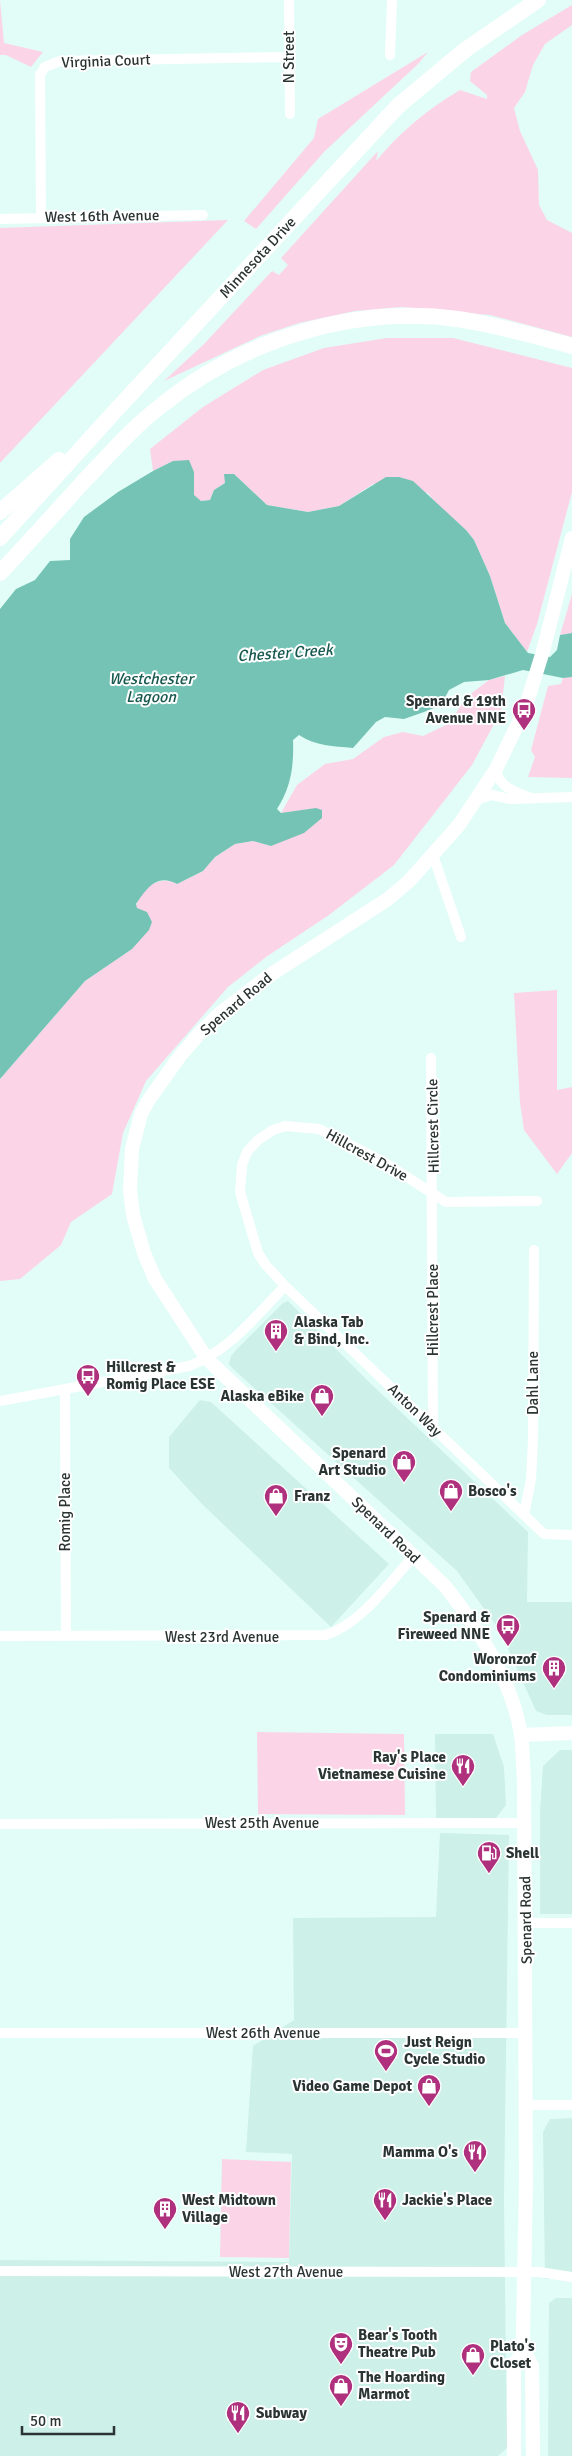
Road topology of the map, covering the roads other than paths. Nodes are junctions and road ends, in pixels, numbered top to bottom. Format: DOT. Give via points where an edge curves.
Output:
graph roads {
  1 [pos="289,0"];
  2 [pos="392,0"];
  3 [pos="538,0"];
  4 [pos="390,55"];
  5 [pos="289,57"];
  6 [pos="290,114"];
  7 [pos="204,215"];
  8 [pos="41,217"];
  9 [pos="0,219"];
  10 [pos="572,346"];
  11 [pos="117,409"];
  12 [pos="0,512"];
  13 [pos="0,538"];
  14 [pos="572,538"];
  15 [pos="0,573"];
  16 [pos="496,769"];
  17 [pos="530,797"];
  18 [pos="572,797"];
  19 [pos="475,800"];
  20 [pos="433,855"];
  21 [pos="461,937"];
  22 [pos="432,1058"];
  23 [pos="434,1194"];
  24 [pos="537,1201"];
  25 [pos="534,1250"];
  26 [pos="285,1286"];
  27 [pos="207,1359"];
  28 [pos="65,1389"];
  29 [pos="0,1400"];
  30 [pos="433,1427"];
  31 [pos="524,1515"];
  32 [pos="572,1535"];
  33 [pos="413,1557"];
  34 [pos="0,1636"];
  35 [pos="66,1636"];
  36 [pos="572,1733"];
  37 [pos="521,1735"];
  38 [pos="525,1822"];
  39 [pos="0,1824"];
  40 [pos="526,1923"];
  41 [pos="572,1923"];
  42 [pos="0,2033"];
  43 [pos="526,2033"];
  44 [pos="526,2105"];
  45 [pos="572,2105"];
  46 [pos="0,2272"];
  47 [pos="524,2272"];
  48 [pos="572,2277"];
  49 [pos="524,2350"];
  50 [pos="514,2456"];
  51 [pos="533,2456"];
  1 -- 5 [label="street, N Street"];
  2 -- 4 [label="street"];
  3 -- 11 [label="main road, Minnesota Drive" via="465,50 398,106"];
  5 -- 6 [label="street, N Street"];
  5 -- 8 [label="street, Virginia Court" via="60,61 45,67 40,75"];
  7 -- 8 [label="street, West 16th Avenue"];
  8 -- 9 [label="street, West 16th Avenue"];
  10 -- 15 [label="main road" via="457,319 412,317 370,318 333,324 244,352 206,373 162,404 121,441"];
  11 -- 12 [label="main road"];
  11 -- 13 [label="main road, Minnesota Drive"];
  14 -- 16 [label="main road, Spenard Road" via="525,708"];
  16 -- 17 [label="street" via="497,777 504,786"];
  16 -- 19 [label="main road, Spenard Road"];
  17 -- 18 [label="street"];
  17 -- 19 [label="street" via="510,799 492,795"];
  19 -- 20 [label="main road, Spenard Road"];
  20 -- 21 [label="street"];
  20 -- 27 [label="main road, Spenard Road" via="388,899 267,977 219,1014 180,1056 141,1114 130,1170 137,1234 154,1278"];
  22 -- 23 [label="street, Hillcrest Circle"];
  23 -- 24 [label="street, Hillcrest Drive" via="446,1202"];
  23 -- 26 [label="street, Hillcrest Drive" via="382,1161 319,1129 285,1126 273,1130 247,1152 242,1164 240,1192 258,1253"];
  23 -- 30 [label="street, Hillcrest Place"];
  25 -- 31 [label="street, Dahl Lane" via="533,1440"];
  26 -- 27 [label="street" via="224,1348"];
  26 -- 30 [label="street, Anton Way"];
  27 -- 28 [label="street" via="189,1366"];
  27 -- 33 [label="main road, Spenard Road"];
  28 -- 29 [label="street"];
  28 -- 35 [label="street, Romig Place"];
  30 -- 31 [label="street, Anton Way"];
  31 -- 32 [label="street, Anton Way" via="544,1534"];
  33 -- 35 [label="street, West 23rd Avenue" via="355,1618 340,1631 326,1636"];
  33 -- 37 [label="main road, Spenard Road" via="445,1586 482,1638 501,1675"];
  34 -- 35 [label="street, West 23rd Avenue"];
  36 -- 37 [label="main road"];
  37 -- 38 [label="main road, Spenard Road"];
  38 -- 39 [label="street, West 25th Avenue"];
  38 -- 40 [label="main road, Spenard Road"];
  40 -- 41 [label="street"];
  40 -- 43 [label="main road, Spenard Road"];
  42 -- 43 [label="street, West 26th Avenue"];
  43 -- 44 [label="main road, Spenard Road"];
  44 -- 45 [label="street"];
  44 -- 47 [label="main road, Spenard Road"];
  46 -- 47 [label="street, West 27th Avenue"];
  47 -- 48 [label="street, West 27th Avenue"];
  47 -- 49 [label="main road, Spenard Road"];
  49 -- 50 [label="main road, Spenard Road" via="514,2364"];
  49 -- 51 [label="main road, Spenard Road" via="532,2366"];
}
